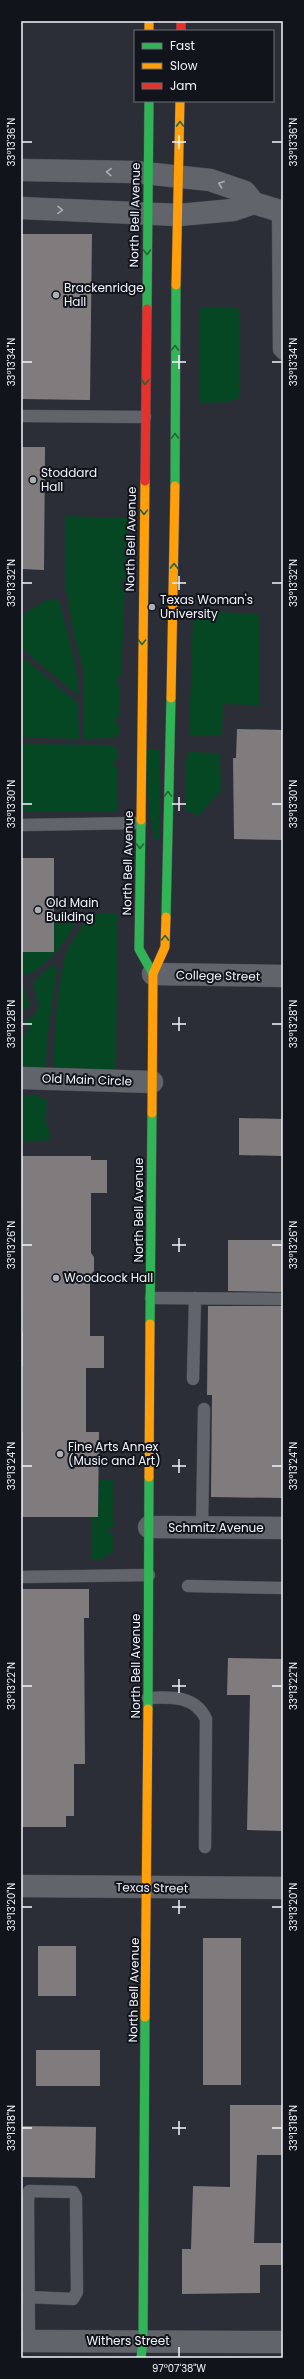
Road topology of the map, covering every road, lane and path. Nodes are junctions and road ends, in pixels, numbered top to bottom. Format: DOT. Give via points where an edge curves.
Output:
graph roads {
  1 [pos="149,102"];
  2 [pos="180,102"];
  3 [pos="21,170"];
  4 [pos="148,173"];
  5 [pos="179,175"];
  6 [pos="254,203"];
  7 [pos="21,208"];
  8 [pos="281,212"];
  9 [pos="147,213"];
  10 [pos="179,215"];
  11 [pos="283,354"];
  12 [pos="21,416"];
  13 [pos="145,417"];
  14 [pos="140,823"];
  15 [pos="21,825"];
  16 [pos="153,974"];
  17 [pos="283,976"];
  18 [pos="21,1078"];
  19 [pos="152,1082"];
  20 [pos="151,1298"];
  21 [pos="195,1298"];
  22 [pos="283,1299"];
  23 [pos="193,1379"];
  24 [pos="204,1409"];
  25 [pos="149,1527"];
  26 [pos="202,1528"];
  27 [pos="283,1528"];
  28 [pos="149,1575"];
  29 [pos="21,1577"];
  30 [pos="188,1586"];
  31 [pos="283,1588"];
  32 [pos="148,1698"];
  33 [pos="205,1847"];
  34 [pos="21,1886"];
  35 [pos="147,1888"];
  36 [pos="283,1888"];
  37 [pos="25,2298"];
  38 [pos="25,2341"];
  39 [pos="283,2342"];
  40 [pos="142,2349"];
  1 -- 4 [label="main road, North Bell Avenue"];
  5 -- 2 [label="main road, North Bell Avenue, one-way"];
  4 -- 3 [label="street, one-way"];
  4 -- 5 [label="street"];
  4 -- 9 [label="main road, North Bell Avenue"];
  6 -- 5 [label="street, one-way" via="245,192 210,180"];
  5 -- 10 [label="main road, North Bell Avenue"];
  6 -- 8 [label="street"];
  6 -- 10 [label="street" via="233,210"];
  7 -- 9 [label="street, one-way"];
  8 -- 11 [label="lane" via="280,350"];
  9 -- 10 [label="street"];
  9 -- 13 [label="main road, North Bell Avenue, one-way"];
  16 -- 10 [label="main road, North Bell Avenue, one-way" via="165,947 175,501 175,319"];
  12 -- 13 [label="lane"];
  13 -- 14 [label="main road, North Bell Avenue, one-way"];
  14 -- 15 [label="lane"];
  14 -- 16 [label="main road, North Bell Avenue, one-way" via="139,949"];
  16 -- 17 [label="street, College Street"];
  16 -- 19 [label="main road, North Bell Avenue"];
  18 -- 19 [label="street, Old Main Circle"];
  19 -- 20 [label="main road, North Bell Avenue"];
  20 -- 21 [label="lane"];
  20 -- 25 [label="main road, North Bell Avenue"];
  21 -- 22 [label="lane"];
  21 -- 23 [label="lane"];
  24 -- 26 [label="lane"];
  25 -- 26 [label="street, Schmitz Avenue"];
  25 -- 28 [label="main road, North Bell Avenue"];
  26 -- 27 [label="street, Schmitz Avenue"];
  28 -- 29 [label="lane"];
  28 -- 32 [label="main road, North Bell Avenue"];
  30 -- 31 [label="lane"];
  32 -- 33 [label="lane" via="180,1697 196,1706 206,1719"];
  32 -- 35 [label="main road, North Bell Avenue"];
  34 -- 35 [label="street, Texas Street"];
  35 -- 36 [label="street, Texas Street"];
  35 -- 40 [label="main road, North Bell Avenue"];
  37 -- 37 [label="lane" via="29,2192 73,2192 76,2197 78,2292 74,2299"];
  37 -- 38 [label="lane"];
  38 -- 40 [label="street, Withers Street"];
  39 -- 40 [label="street, Withers Street"];
}
